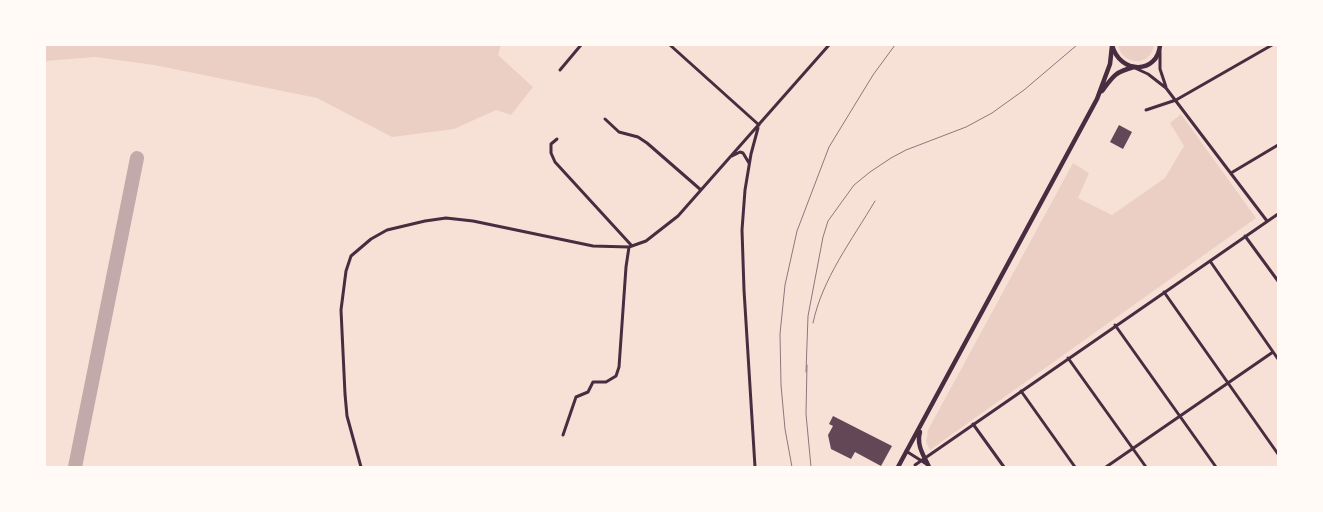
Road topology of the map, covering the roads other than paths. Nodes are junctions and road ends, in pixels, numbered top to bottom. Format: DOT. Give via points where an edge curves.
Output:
graph roads {
  1 [pos="581,45"];
  2 [pos="670,45"];
  3 [pos="829,45"];
  4 [pos="1112,45"];
  5 [pos="1272,45"];
  6 [pos="1160,46"];
  7 [pos="1134,68"];
  8 [pos="560,70"];
  9 [pos="1166,88"];
  10 [pos="1097,99"];
  11 [pos="1176,100"];
  12 [pos="1146,110"];
  13 [pos="604,119"];
  14 [pos="759,125"];
  15 [pos="556,139"];
  16 [pos="1278,145"];
  17 [pos="730,157"];
  18 [pos="749,164"];
  19 [pos="1231,173"];
  20 [pos="701,190"];
  21 [pos="1260,213"];
  22 [pos="1278,214"];
  23 [pos="1273,218"];
  24 [pos="1267,221"];
  25 [pos="1259,226"];
  26 [pos="1245,236"];
  27 [pos="631,247"];
  28 [pos="1210,261"];
  29 [pos="1278,281"];
  30 [pos="1164,292"];
  31 [pos="1116,325"];
  32 [pos="1273,352"];
  33 [pos="1068,358"];
  34 [pos="1278,360"];
  35 [pos="1228,383"];
  36 [pos="1021,391"];
  37 [pos="1180,416"];
  38 [pos="973,424"];
  39 [pos="922,426"];
  40 [pos="563,435"];
  41 [pos="1132,448"];
  42 [pos="906,451"];
  43 [pos="1278,454"];
  44 [pos="923,459"];
  45 [pos="914,466"];
  46 [pos="929,466"];
  47 [pos="362,467"];
  48 [pos="755,467"];
  49 [pos="898,467"];
  50 [pos="1004,467"];
  51 [pos="1075,467"];
  52 [pos="1106,467"];
  53 [pos="1146,467"];
  54 [pos="1216,467"];
  1 -- 8 [label="street"];
  2 -- 14 [label="street"];
  3 -- 14 [label="street"];
  4 -- 7 [label="main road" via="1119,60"];
  4 -- 10 [label="main road" via="1110,64"];
  5 -- 11 [label="street"];
  6 -- 7 [label="main road" via="1151,62"];
  6 -- 9 [label="street" via="1160,69"];
  7 -- 9 [label="street"];
  7 -- 10 [label="main road" via="1113,76"];
  9 -- 11 [label="street"];
  10 -- 39 [label="main road"];
  11 -- 12 [label="street"];
  11 -- 19 [label="street"];
  13 -- 20 [label="street" via="619,132 647,143"];
  14 -- 17 [label="street"];
  14 -- 18 [label="street"];
  15 -- 27 [label="street" via="551,144 556,162"];
  16 -- 19 [label="street"];
  17 -- 18 [label="street" via="742,153"];
  17 -- 20 [label="street"];
  18 -- 48 [label="street" via="742,230"];
  19 -- 21 [label="street"];
  20 -- 27 [label="street" via="678,216 646,241"];
  21 -- 23 [label="street"];
  21 -- 24 [label="street"];
  21 -- 25 [label="street" via="1262,220"];
  22 -- 23 [label="street"];
  23 -- 24 [label="street"];
  24 -- 25 [label="street"];
  25 -- 26 [label="street"];
  26 -- 28 [label="street"];
  26 -- 29 [label="street"];
  27 -- 40 [label="street" via="626,268 616,376 606,382 594,382 588,392 576,397"];
  27 -- 47 [label="street" via="594,246 446,218 393,228 361,247 351,256 346,270 341,310 344,394"];
  28 -- 30 [label="street"];
  28 -- 32 [label="street"];
  30 -- 31 [label="street"];
  30 -- 35 [label="street"];
  31 -- 33 [label="street"];
  31 -- 37 [label="street"];
  32 -- 34 [label="street"];
  32 -- 35 [label="street"];
  33 -- 36 [label="street"];
  33 -- 41 [label="street"];
  35 -- 37 [label="street"];
  35 -- 43 [label="street"];
  36 -- 38 [label="street"];
  36 -- 51 [label="street"];
  37 -- 41 [label="street"];
  37 -- 54 [label="street"];
  38 -- 44 [label="street"];
  38 -- 50 [label="street"];
  39 -- 42 [label="main road"];
  39 -- 44 [label="main road" via="918,439"];
  41 -- 52 [label="street"];
  41 -- 53 [label="street"];
  42 -- 44 [label="street"];
  42 -- 49 [label="main road"];
  44 -- 45 [label="street"];
  44 -- 46 [label="main road"];
  45 -- 46 [label="street"];
}
